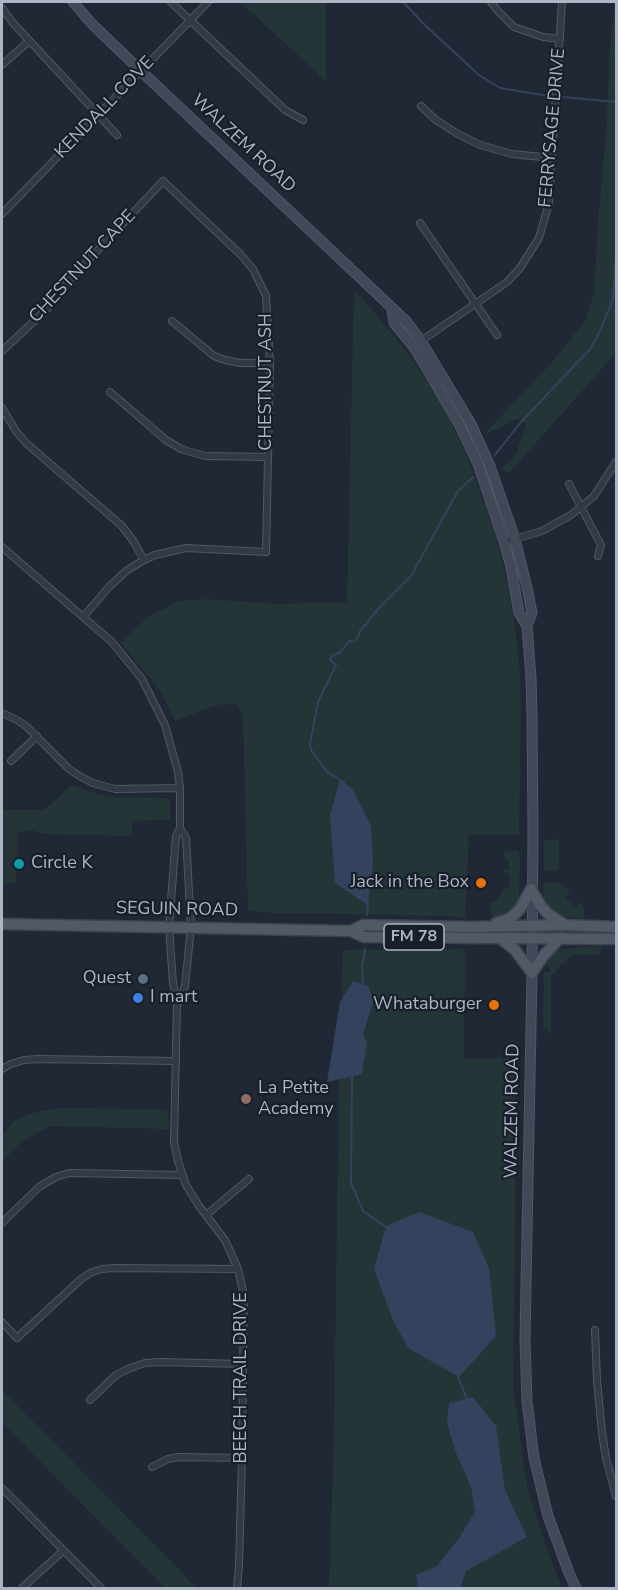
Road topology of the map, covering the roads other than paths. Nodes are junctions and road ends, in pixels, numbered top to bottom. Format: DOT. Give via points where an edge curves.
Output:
graph roads {
  1 [pos="73,2"];
  2 [pos="171,2"];
  3 [pos="208,2"];
  4 [pos="491,2"];
  5 [pos="562,2"];
  6 [pos="2,8"];
  7 [pos="191,19"];
  8 [pos="560,39"];
  9 [pos="29,41"];
  10 [pos="2,65"];
  11 [pos="141,71"];
  12 [pos="421,106"];
  13 [pos="98,114"];
  14 [pos="303,120"];
  15 [pos="117,135"];
  16 [pos="552,158"];
  17 [pos="163,181"];
  18 [pos="2,212"];
  19 [pos="420,223"];
  20 [pos="475,304"];
  21 [pos="392,309"];
  22 [pos="172,321"];
  23 [pos="497,335"];
  24 [pos="421,341"];
  25 [pos="2,351"];
  26 [pos="270,363"];
  27 [pos="110,392"];
  28 [pos="2,408"];
  29 [pos="267,457"];
  30 [pos="616,462"];
  31 [pos="569,484"];
  32 [pos="582,507"];
  33 [pos="515,539"];
  34 [pos="504,542"];
  35 [pos="2,547"];
  36 [pos="598,555"];
  37 [pos="144,560"];
  38 [pos="83,617"];
  39 [pos="527,626"];
  40 [pos="2,713"];
  41 [pos="37,736"];
  42 [pos="11,761"];
  43 [pos="180,788"];
  44 [pos="180,828"];
  45 [pos="531,889"];
  46 [pos="2,924"];
  47 [pos="566,925"];
  48 [pos="531,926"];
  49 [pos="169,927"];
  50 [pos="191,927"];
  51 [pos="488,927"];
  52 [pos="616,927"];
  53 [pos="351,931"];
  54 [pos="532,938"];
  55 [pos="560,938"];
  56 [pos="501,939"];
  57 [pos="616,939"];
  58 [pos="532,973"];
  59 [pos="177,1004"];
  60 [pos="176,1061"];
  61 [pos="2,1068"];
  62 [pos="182,1175"];
  63 [pos="249,1179"];
  64 [pos="206,1215"];
  65 [pos="2,1223"];
  66 [pos="238,1269"];
  67 [pos="2,1322"];
  68 [pos="596,1330"];
  69 [pos="243,1364"];
  70 [pos="90,1400"];
  71 [pos="242,1458"];
  72 [pos="152,1467"];
  73 [pos="2,1488"];
  74 [pos="616,1496"];
  75 [pos="63,1551"];
  76 [pos="22,1588"];
  77 [pos="101,1588"];
  78 [pos="237,1588"];
  79 [pos="576,1588"];
  1 -- 11 [label="street, WALZEM ROAD"];
  2 -- 7 [label="street"];
  3 -- 7 [label="street, KENDALL COVE"];
  4 -- 8 [label="street" via="514,27"];
  5 -- 8 [label="street, FERRYSAGE DRIVE"];
  6 -- 9 [label="street"];
  7 -- 11 [label="street, KENDALL COVE"];
  7 -- 14 [label="street" via="285,110"];
  8 -- 16 [label="street, FERRYSAGE DRIVE"];
  9 -- 10 [label="street"];
  9 -- 13 [label="street"];
  11 -- 13 [label="street, KENDALL COVE"];
  11 -- 21 [label="street, WALZEM ROAD"];
  12 -- 16 [label="street" via="436,120 480,145 512,154"];
  13 -- 15 [label="street"];
  13 -- 18 [label="street, KENDALL COVE"];
  16 -- 20 [label="street, FERRYSAGE DRIVE" via="549,203 539,238 507,282"];
  17 -- 25 [label="street, CHESTNUT CAPE" via="47,309"];
  17 -- 26 [label="street, CHESTNUT ASH" via="253,269 266,296"];
  19 -- 20 [label="street"];
  20 -- 23 [label="street"];
  20 -- 24 [label="street, FERRYSAGE DRIVE"];
  21 -- 24 [label="street, WALZEM ROAD"];
  21 -- 34 [label="street, WALZEM ROAD" via="394,323 413,346 464,434"];
  22 -- 26 [label="street" via="214,356 240,363"];
  24 -- 33 [label="street, WALZEM ROAD" via="471,424"];
  26 -- 29 [label="street, CHESTNUT ASH"];
  27 -- 29 [label="street" via="181,449 205,456"];
  28 -- 37 [label="street" via="26,443 122,526"];
  29 -- 37 [label="street, CHESTNUT ASH" via="266,552 186,548"];
  30 -- 32 [label="street" via="600,489"];
  31 -- 32 [label="street"];
  32 -- 33 [label="street" via="542,531"];
  32 -- 36 [label="street" via="601,545"];
  33 -- 34 [label="street"];
  33 -- 39 [label="street, WALZEM ROAD" via="532,613"];
  34 -- 39 [label="street, WALZEM ROAD" via="519,613"];
  35 -- 38 [label="street, BEECH TRAIL DRIVE"];
  37 -- 38 [label="street" via="117,579"];
  38 -- 43 [label="street, BEECH TRAIL DRIVE" via="112,642 142,679 165,724"];
  39 -- 45 [label="street, WALZEM ROAD" via="532,716"];
  40 -- 41 [label="street"];
  41 -- 42 [label="street"];
  41 -- 43 [label="street" via="69,769 93,783 115,789"];
  43 -- 44 [label="street, BEECH TRAIL DRIVE"];
  44 -- 49 [label="street, BEECH TRAIL DRIVE" via="176,836"];
  44 -- 50 [label="street, BEECH TRAIL DRIVE" via="186,838"];
  45 -- 47 [label="main road" via="548,914"];
  45 -- 48 [label="street, WALZEM ROAD"];
  45 -- 51 [label="main road" via="514,915"];
  46 -- 49 [label="main road, SEGUIN ROAD / FM 78"];
  47 -- 48 [label="main road, SEGUIN ROAD / FM 78"];
  47 -- 52 [label="main road, SEGUIN ROAD / FM 78"];
  48 -- 51 [label="main road, SEGUIN ROAD / FM 78"];
  48 -- 54 [label="street, WALZEM ROAD"];
  49 -- 50 [label="main road, SEGUIN ROAD / FM 78"];
  49 -- 59 [label="street, BEECH TRAIL DRIVE"];
  50 -- 53 [label="main road, SEGUIN ROAD / FM 78"];
  50 -- 59 [label="street, BEECH TRAIL DRIVE" via="185,986"];
  51 -- 53 [label="main road, SEGUIN ROAD / FM 78" via="363,925"];
  53 -- 56 [label="main road, SEGUIN ROAD / FM 78" via="364,937"];
  54 -- 55 [label="main road, SEGUIN ROAD / FM 78"];
  54 -- 56 [label="main road, SEGUIN ROAD / FM 78"];
  54 -- 58 [label="street, WALZEM ROAD"];
  55 -- 57 [label="main road, SEGUIN ROAD / FM 78"];
  55 -- 58 [label="main road"];
  56 -- 58 [label="main road"];
  58 -- 79 [label="street, WALZEM ROAD" via="527,1401 534,1458 548,1516"];
  59 -- 60 [label="street, BEECH TRAIL DRIVE"];
  60 -- 61 [label="street" via="38,1059"];
  60 -- 62 [label="street, BEECH TRAIL DRIVE" via="174,1142"];
  62 -- 64 [label="street, BEECH TRAIL DRIVE"];
  62 -- 65 [label="street" via="69,1173 44,1183"];
  63 -- 64 [label="street"];
  64 -- 66 [label="street, BEECH TRAIL DRIVE" via="225,1240"];
  66 -- 67 [label="street" via="102,1269 80,1280 17,1338"];
  66 -- 69 [label="street, BEECH TRAIL DRIVE" via="244,1296"];
  68 -- 74 [label="street" via="602,1433"];
  69 -- 70 [label="street" via="145,1363 116,1375"];
  69 -- 71 [label="street, BEECH TRAIL DRIVE"];
  71 -- 72 [label="street" via="179,1457"];
  71 -- 78 [label="street, BEECH TRAIL DRIVE"];
  73 -- 75 [label="street"];
  75 -- 76 [label="street"];
  75 -- 77 [label="street"];
}
